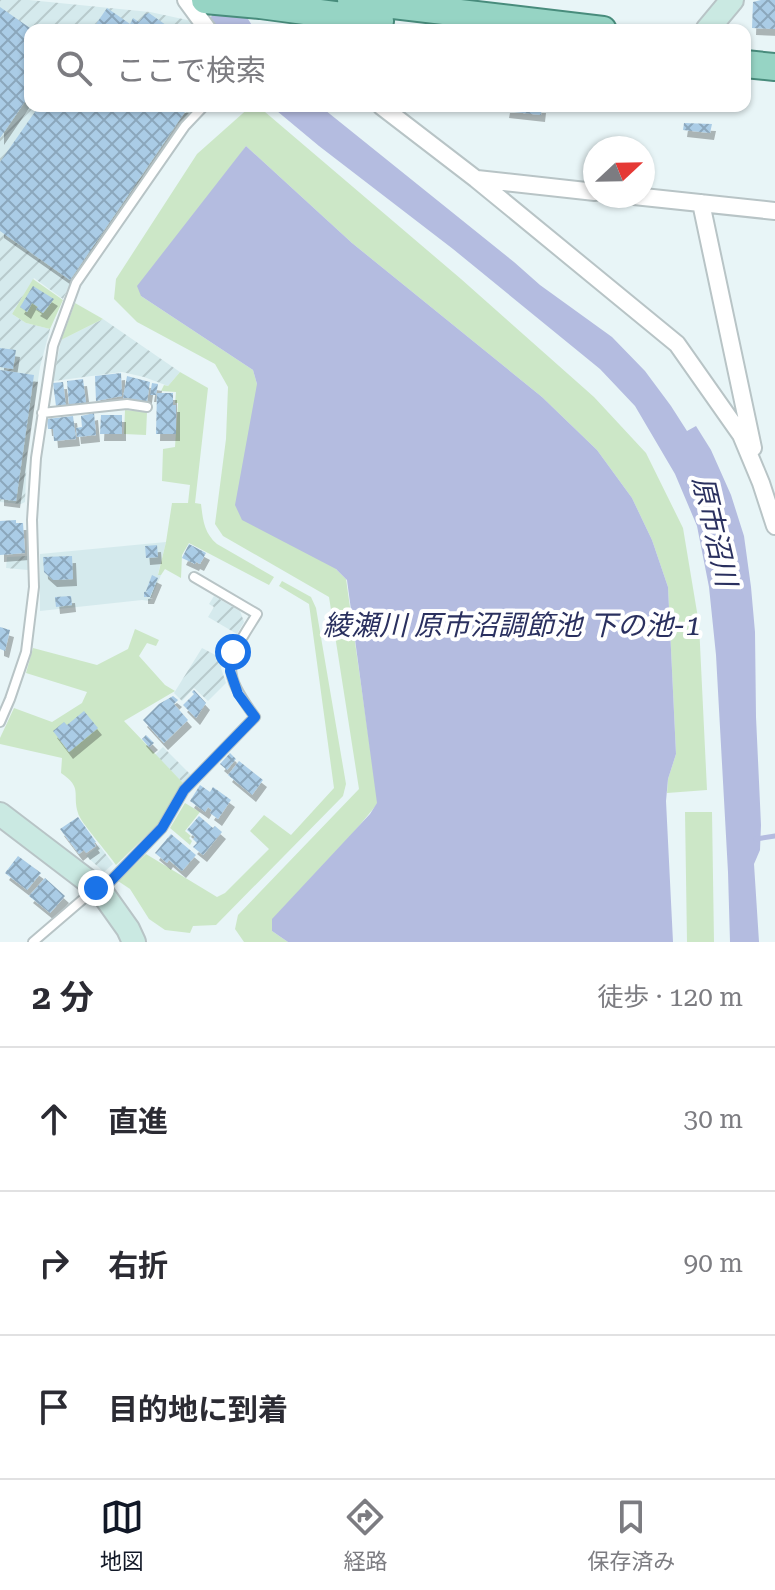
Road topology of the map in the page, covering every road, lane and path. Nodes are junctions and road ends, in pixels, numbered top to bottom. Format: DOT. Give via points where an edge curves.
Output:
graph roads {
  1 [pos="186,0"];
  2 [pos="205,0"];
  3 [pos="351,0"];
  4 [pos="732,0"];
  5 [pos="402,10"];
  6 [pos="204,24"];
  7 [pos="436,24"];
  8 [pos="543,24"];
  9 [pos="712,24"];
  10 [pos="751,47"];
  11 [pos="775,49"];
  12 [pos="751,65"];
  13 [pos="775,67"];
  14 [pos="198,112"];
  15 [pos="389,112"];
  16 [pos="476,179"];
  17 [pos="583,191"];
  18 [pos="655,198"];
  19 [pos="701,203"];
  20 [pos="775,211"];
  21 [pos="147,407"];
  22 [pos="42,413"];
  23 [pos="761,483"];
  24 [pos="775,526"];
  25 [pos="194,577"];
  26 [pos="0,722"];
  27 [pos="0,814"];
  28 [pos="98,889"];
  29 [pos="33,942"];
  30 [pos="134,942"];
  1 -- 6 [label="street"];
  2 -- 5 [label="main road"];
  3 -- 5 [label="main road"];
  4 -- 9 [label="street"];
  5 -- 7 [label="main road"];
  5 -- 8 [label="main road"];
  10 -- 11 [label="main road"];
  12 -- 13 [label="main road"];
  14 -- 22 [label="lane" via="76,283 53,346"];
  15 -- 16 [label="street"];
  16 -- 17 [label="street"];
  16 -- 23 [label="street" via="677,344 741,435"];
  18 -- 19 [label="street"];
  19 -- 20 [label="street"];
  19 -- 23 [label="street"];
  21 -- 22 [label="lane" via="127,404"];
  22 -- 26 [label="lane" via="26,652"];
  23 -- 24 [label="street"];
  25 -- 28 [label="lane" via="257,614 233,652 230,671 255,717 184,790 162,828"];
  27 -- 28 [label="street"];
  28 -- 29 [label="lane"];
  28 -- 30 [label="street"];
}
